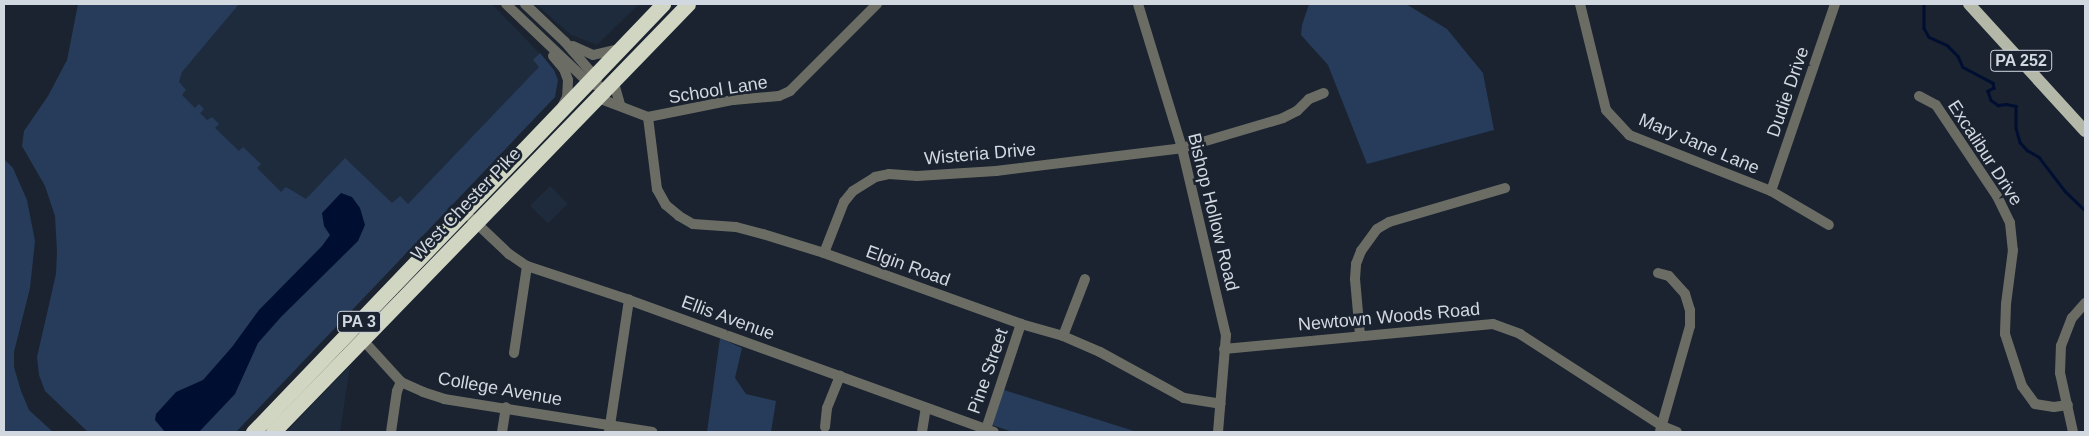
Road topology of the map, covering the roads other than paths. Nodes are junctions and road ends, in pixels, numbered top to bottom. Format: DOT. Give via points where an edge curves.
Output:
graph roads {
  1 [pos="506,4"];
  2 [pos="525,4"];
  3 [pos="663,4"];
  4 [pos="688,4"];
  5 [pos="876,4"];
  6 [pos="1138,4"];
  7 [pos="1580,4"];
  8 [pos="1836,4"];
  9 [pos="1970,4"];
  10 [pos="531,27"];
  11 [pos="628,40"];
  12 [pos="565,42"];
  13 [pos="591,79"];
  14 [pos="609,84"];
  15 [pos="1324,92"];
  16 [pos="1919,96"];
  17 [pos="592,103"];
  18 [pos="620,105"];
  19 [pos="560,110"];
  20 [pos="648,117"];
  21 [pos="2085,131"];
  22 [pos="1182,148"];
  23 [pos="1505,188"];
  24 [pos="1771,191"];
  25 [pos="470,217"];
  26 [pos="1829,225"];
  27 [pos="824,253"];
  28 [pos="526,266"];
  29 [pos="1658,273"];
  30 [pos="1085,279"];
  31 [pos="629,300"];
  32 [pos="2085,303"];
  33 [pos="1021,324"];
  34 [pos="1360,335"];
  35 [pos="1063,336"];
  36 [pos="362,339"];
  37 [pos="1224,349"];
  38 [pos="514,353"];
  39 [pos="840,375"];
  40 [pos="401,382"];
  41 [pos="1221,404"];
  42 [pos="2068,405"];
  43 [pos="506,407"];
  44 [pos="926,408"];
  45 [pos="825,427"];
  46 [pos="609,428"];
  47 [pos="1661,429"];
  48 [pos="990,431"];
  49 [pos="253,432"];
  50 [pos="273,432"];
  51 [pos="391,432"];
  52 [pos="502,432"];
  53 [pos="652,432"];
  54 [pos="922,432"];
  55 [pos="1218,432"];
  56 [pos="1677,432"];
  57 [pos="2074,432"];
  1 -- 10 [label="street"];
  2 -- 12 [label="street"];
  3 -- 11 [label="highway, West Chester Pike / PA 3"];
  4 -- 14 [label="highway, West Chester Pike / PA 3"];
  5 -- 20 [label="street, School Lane" via="790,91 780,96 733,100"];
  6 -- 22 [label="street, Bishop Hollow Road"];
  7 -- 24 [label="street, Mary Jane Lane" via="1606,110 1629,135"];
  8 -- 24 [label="street, Dudie Drive"];
  9 -- 21 [label="main road, PA 252"];
  10 -- 13 [label="street"];
  10 -- 19 [label="street" via="567,77 567,97"];
  11 -- 12 [label="street" via="616,50 599,55 588,54"];
  11 -- 13 [label="highway, West Chester Pike / PA 3"];
  12 -- 13 [label="street"];
  13 -- 14 [label="street"];
  13 -- 19 [label="highway, West Chester Pike / PA 3"];
  14 -- 17 [label="highway, West Chester Pike / PA 3"];
  14 -- 18 [label="street"];
  15 -- 22 [label="street, Wisteria Drive" via="1283,118"];
  16 -- 42 [label="street, Excalibur Drive" via="1936,105 1997,196 2010,223 2013,250 2006,334 2022,386 2035,404"];
  17 -- 18 [label="street, School Lane" via="601,99"];
  17 -- 25 [label="highway, West Chester Pike / PA 3"];
  18 -- 20 [label="street, School Lane" via="629,112"];
  19 -- 25 [label="highway, West Chester Pike / PA 3"];
  20 -- 27 [label="street, Elgin Road" via="657,189 666,205 679,216 693,224 736,228"];
  22 -- 27 [label="street, Wisteria Drive" via="996,171 876,177 844,202"];
  22 -- 37 [label="street, Bishop Hollow Road" via="1226,335"];
  23 -- 34 [label="street" via="1389,222 1377,229 1360,250 1356,264"];
  24 -- 26 [label="street, Mary Jane Lane"];
  25 -- 28 [label="street, Ellis Avenue"];
  25 -- 36 [label="highway, West Chester Pike / PA 3"];
  25 -- 49 [label="highway, West Chester Pike / PA 3"];
  27 -- 33 [label="street, Elgin Road"];
  28 -- 31 [label="street, Ellis Avenue"];
  28 -- 38 [label="street"];
  29 -- 47 [label="street" via="1669,276 1685,294 1690,310 1690,326"];
  30 -- 35 [label="street"];
  31 -- 39 [label="street, Ellis Avenue"];
  31 -- 46 [label="street"];
  32 -- 42 [label="street" via="2072,318 2061,346 2060,373"];
  33 -- 35 [label="street, Elgin Road"];
  33 -- 48 [label="street, Pine Street"];
  34 -- 37 [label="street, Newtown Woods Road"];
  34 -- 47 [label="street, Newtown Woods Road" via="1493,324 1509,328"];
  35 -- 41 [label="street, Elgin Road" via="1100,352 1184,398"];
  36 -- 40 [label="street, College Avenue"];
  36 -- 50 [label="highway, West Chester Pike / PA 3"];
  37 -- 41 [label="street, Bishop Hollow Road"];
  39 -- 44 [label="street, Ellis Avenue"];
  39 -- 45 [label="street" via="827,408"];
  40 -- 43 [label="street, College Avenue" via="444,399"];
  40 -- 51 [label="street"];
  41 -- 55 [label="street, Bishop Hollow Road"];
  42 -- 57 [label="street"];
  43 -- 46 [label="street, College Avenue"];
  43 -- 52 [label="street"];
  44 -- 48 [label="street, Ellis Avenue"];
  44 -- 54 [label="street"];
  46 -- 53 [label="street, College Avenue"];
  47 -- 56 [label="street, Newtown Woods Road"];
}
